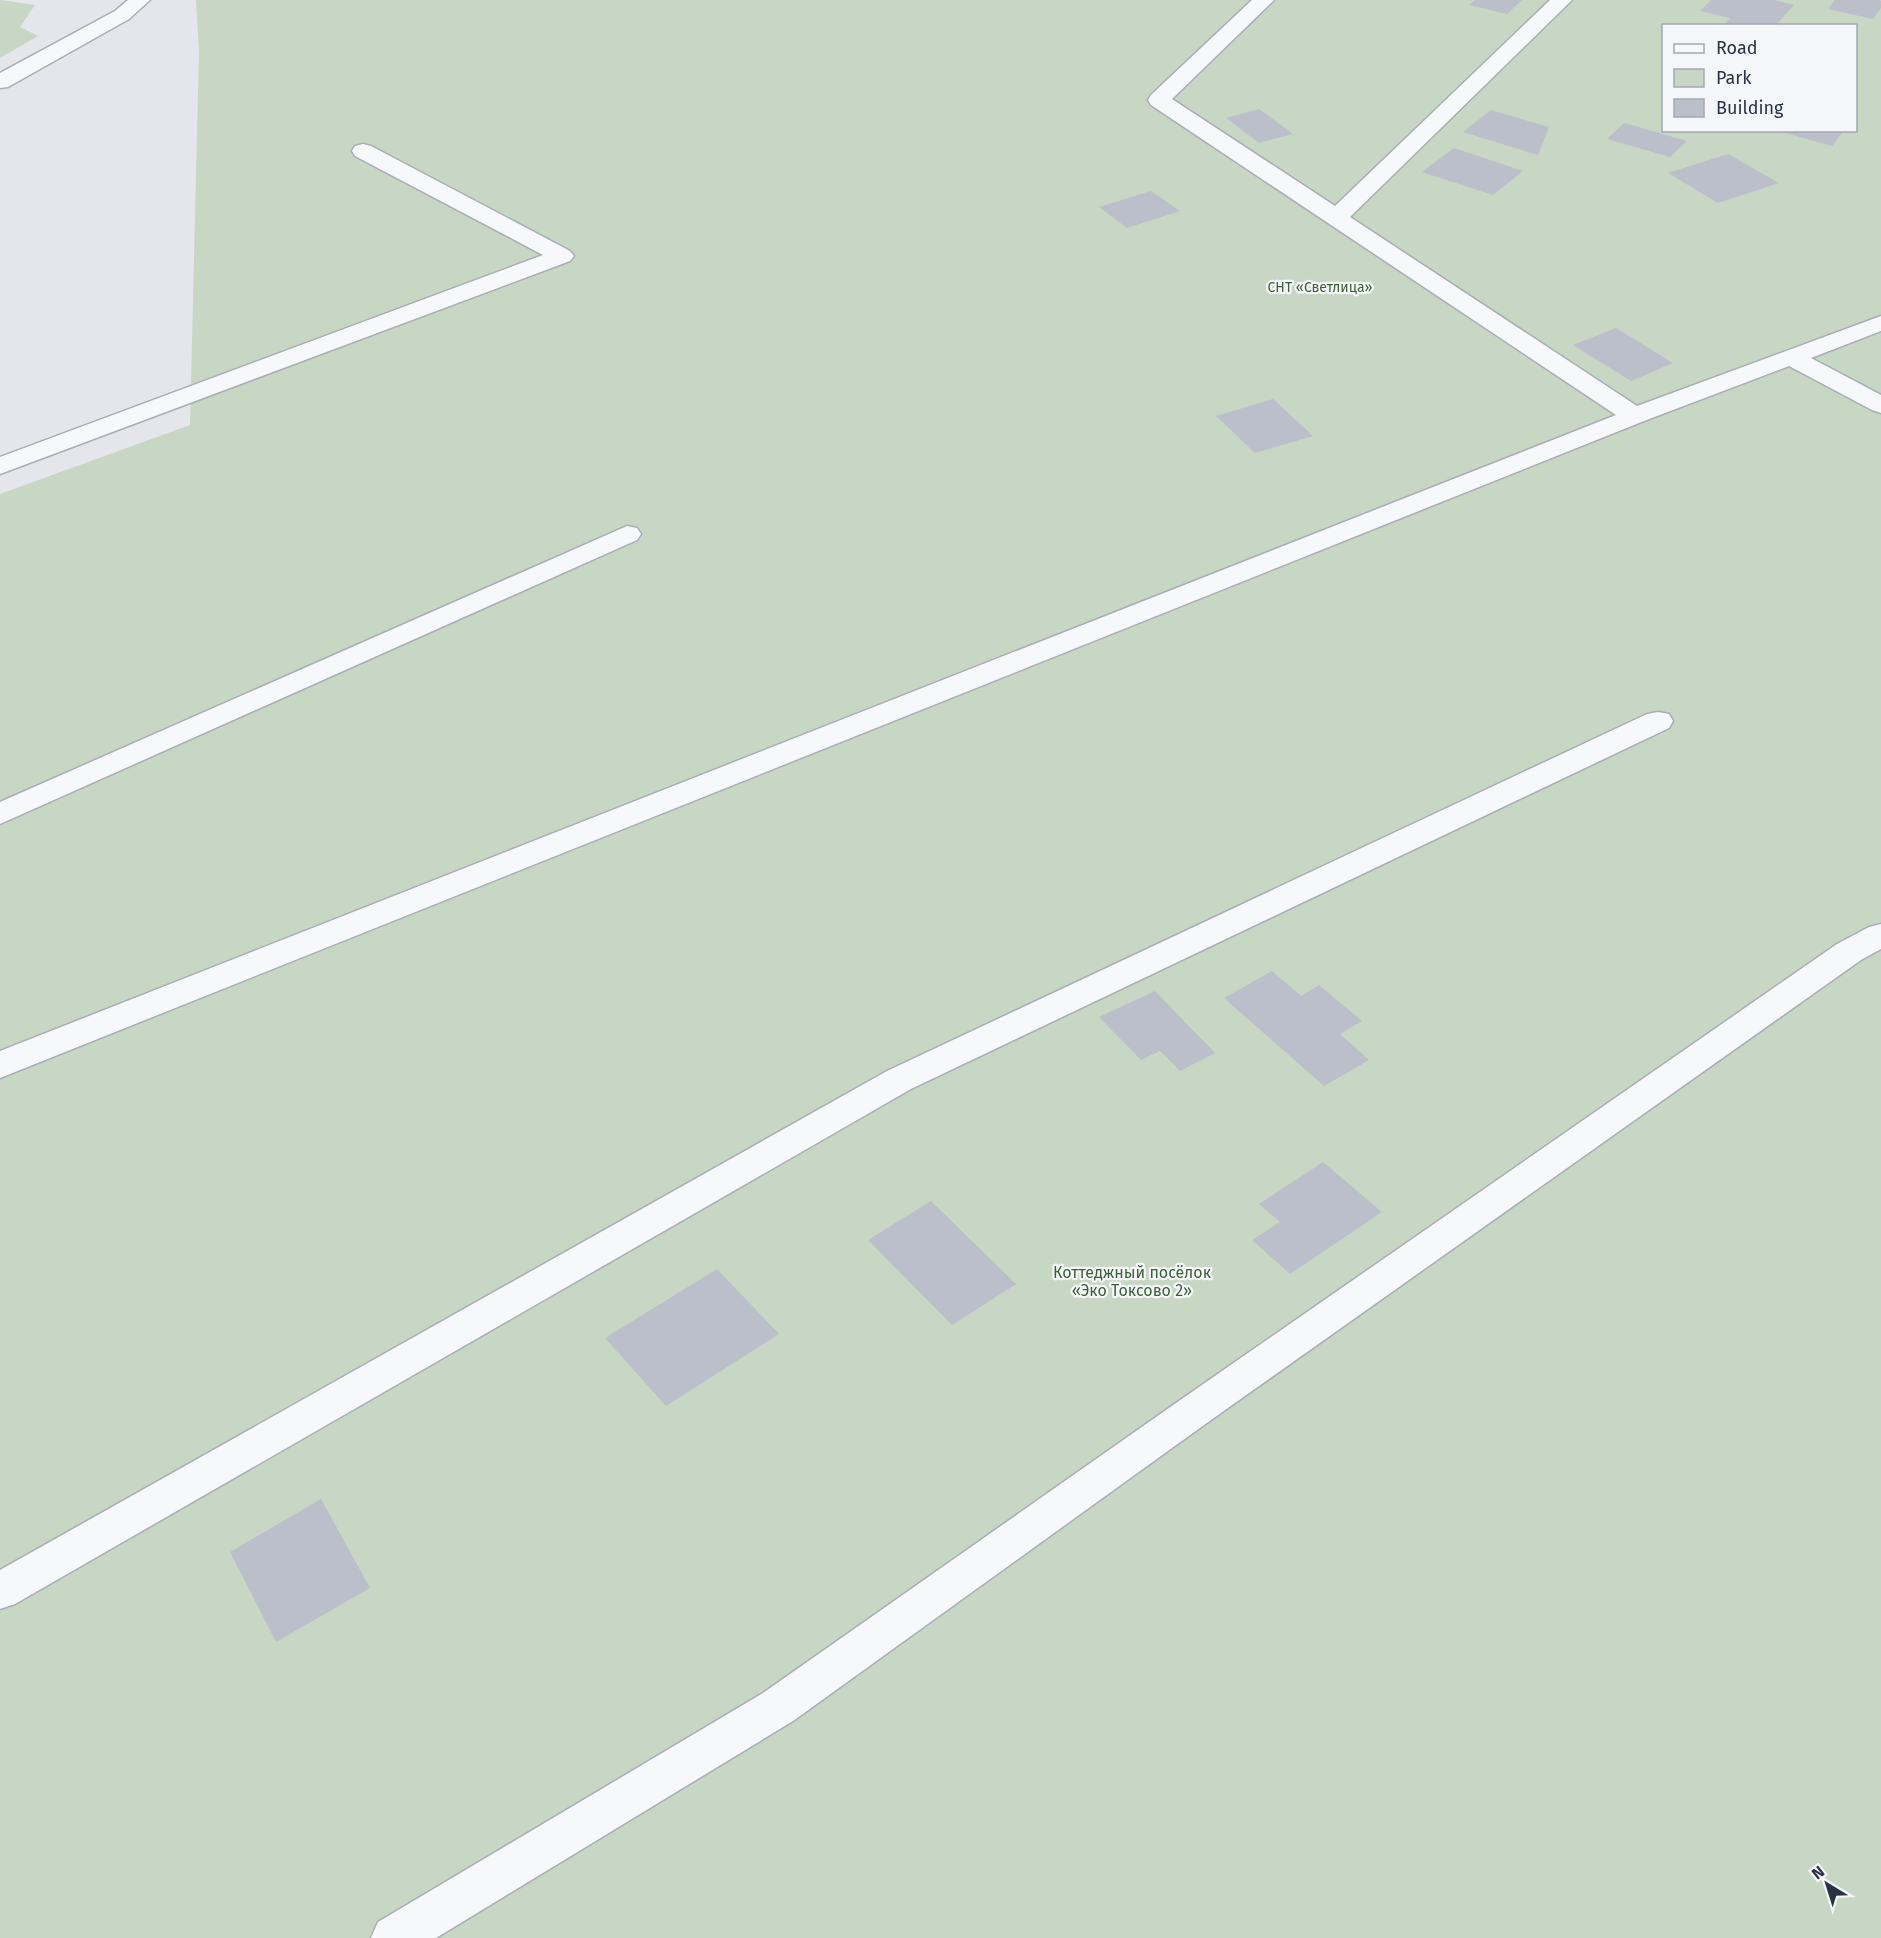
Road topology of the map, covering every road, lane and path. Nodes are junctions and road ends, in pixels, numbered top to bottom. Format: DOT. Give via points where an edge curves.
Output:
graph roads {
  1 [pos="140,0"];
  2 [pos="1264,0"];
  3 [pos="1562,0"];
  4 [pos="0,82"];
  5 [pos="363,151"];
  6 [pos="1336,217"];
  7 [pos="1881,323"];
  8 [pos="1790,357"];
  9 [pos="1881,405"];
  10 [pos="1635,416"];
  11 [pos="0,466"];
  12 [pos="627,534"];
  13 [pos="1658,721"];
  14 [pos="0,814"];
  15 [pos="1881,935"];
  16 [pos="0,1065"];
  17 [pos="0,1591"];
  18 [pos="394,1938"];
  1 -- 4 [label="street" via="122,15"];
  2 -- 6 [label="street" via="1159,100"];
  3 -- 6 [label="street"];
  5 -- 11 [label="street" via="562,256"];
  6 -- 10 [label="street"];
  7 -- 8 [label="street"];
  8 -- 9 [label="street"];
  8 -- 10 [label="street"];
  10 -- 16 [label="street"];
  12 -- 14 [label="street"];
  13 -- 17 [label="street" via="899,1080"];
  15 -- 18 [label="street" via="1839,959 1180,1420 778,1707"];
}
